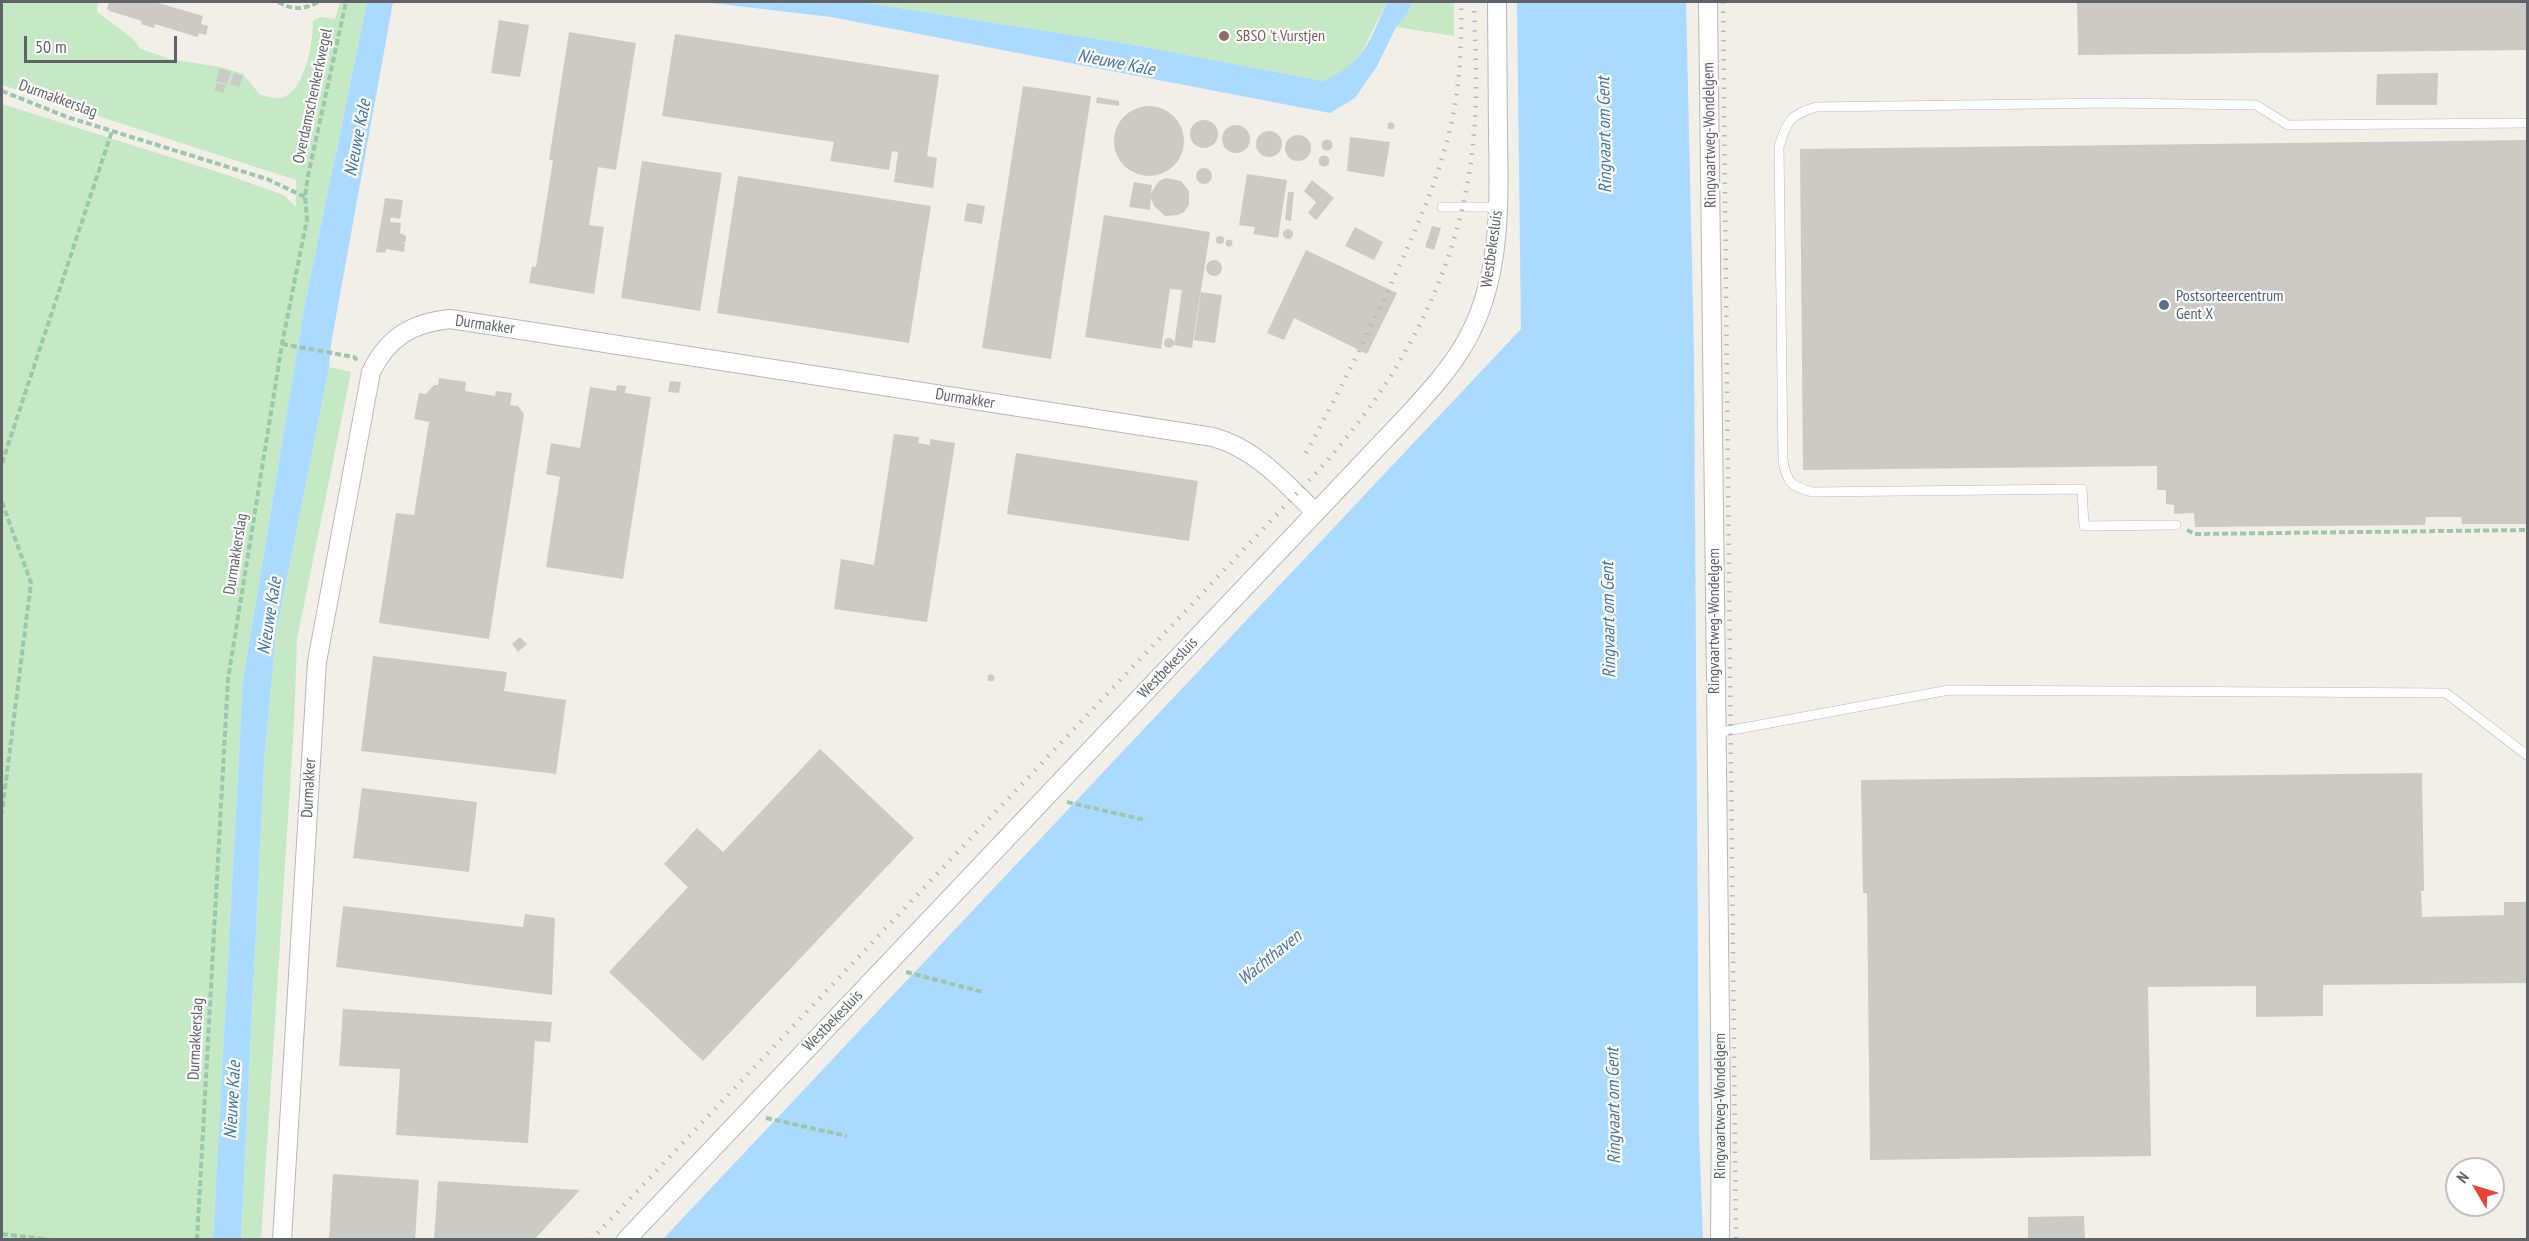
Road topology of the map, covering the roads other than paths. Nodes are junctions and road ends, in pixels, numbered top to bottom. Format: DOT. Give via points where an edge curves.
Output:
graph roads {
  1 [pos="1497,2"];
  2 [pos="1708,2"];
  3 [pos="2528,123"];
  4 [pos="1442,207"];
  5 [pos="1497,207"];
  6 [pos="1316,512"];
  7 [pos="2176,525"];
  8 [pos="1716,733"];
  9 [pos="2528,756"];
  10 [pos="282,1239"];
  11 [pos="626,1239"];
  12 [pos="1720,1239"];
  1 -- 5 [label="street, Westbekesluis"];
  2 -- 8 [label="street, Ringvaartweg-Wondelgem"];
  3 -- 7 [label="lane" via="2288,125 2256,105 2110,103 1816,107 1800,112 1785,126 1779,147 1783,461 1786,477 1796,488 1812,492 2082,489 2084,526"];
  4 -- 5 [label="lane"];
  5 -- 6 [label="street, Westbekesluis" via="1491,274 1465,342 1424,398"];
  6 -- 10 [label="street, Durmakker" via="1253,455 1213,437 450,319 427,321 408,330 385,350 371,372 317,662"];
  6 -- 11 [label="street, Westbekesluis"];
  8 -- 9 [label="lane" via="1949,690 2446,693"];
  8 -- 12 [label="street, Ringvaartweg-Wondelgem"];
}
